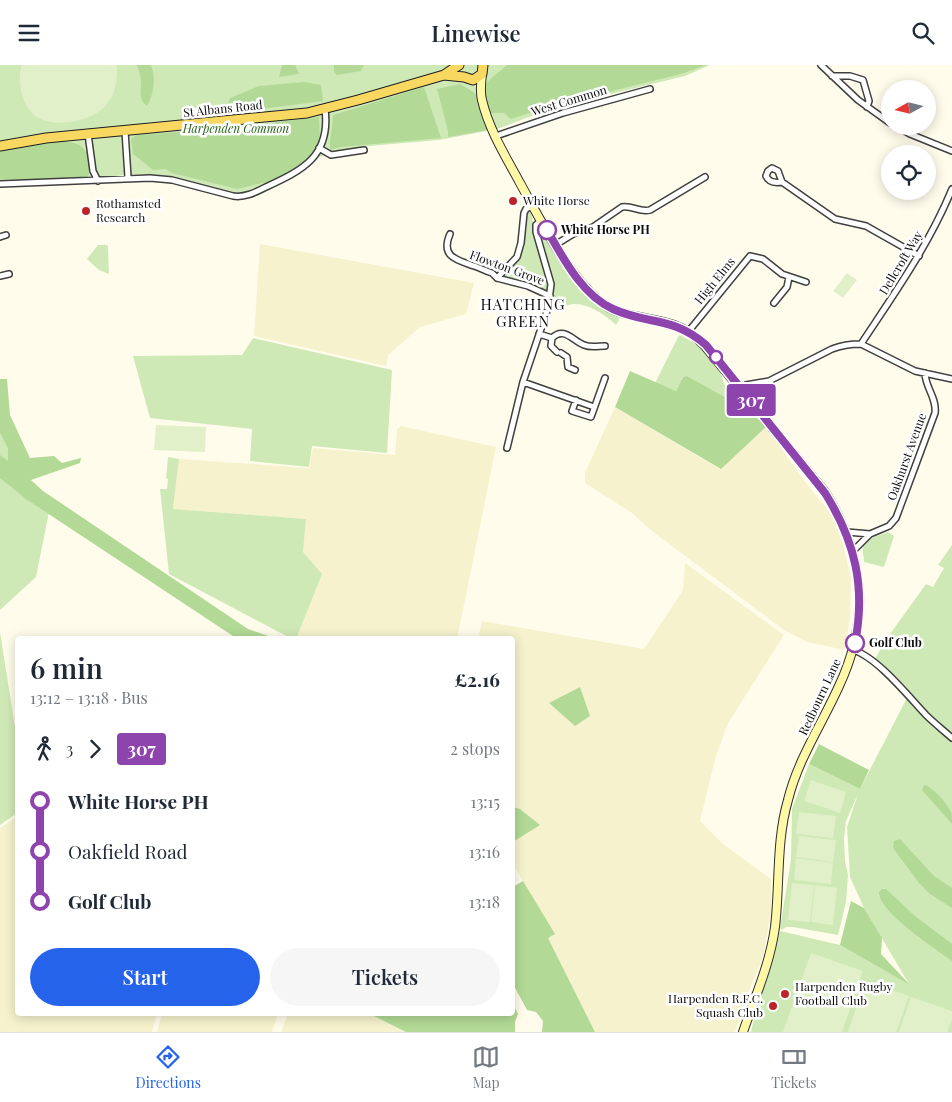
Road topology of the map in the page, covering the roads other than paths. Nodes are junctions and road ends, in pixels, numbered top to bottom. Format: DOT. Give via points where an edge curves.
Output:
graph roads {
  1 [pos="460,65"];
  2 [pos="821,65"];
  3 [pos="485,68"];
  4 [pos="444,75"];
  5 [pos="832,76"];
  6 [pos="466,78"];
  7 [pos="650,89"];
  8 [pos="482,98"];
  9 [pos="867,107"];
  10 [pos="325,109"];
  11 [pos="881,117"];
  12 [pos="125,131"];
  13 [pos="88,134"];
  14 [pos="912,135"];
  15 [pos="496,136"];
  16 [pos="0,146"];
  17 [pos="319,148"];
  18 [pos="364,150"];
  19 [pos="952,151"];
  20 [pos="128,177"];
  21 [pos="705,177"];
  22 [pos="98,181"];
  23 [pos="782,182"];
  24 [pos="0,185"];
  25 [pos="952,189"];
  26 [pos="532,206"];
  27 [pos="541,220"];
  28 [pos="450,234"];
  29 [pos="555,245"];
  30 [pos="919,255"];
  31 [pos="9,274"];
  32 [pos="0,276"];
  33 [pos="789,277"];
  34 [pos="497,278"];
  35 [pos="806,282"];
  36 [pos="550,296"];
  37 [pos="774,303"];
  38 [pos="688,332"];
  39 [pos="539,334"];
  40 [pos="552,338"];
  41 [pos="861,344"];
  42 [pos="605,346"];
  43 [pos="575,370"];
  44 [pos="925,373"];
  45 [pos="605,378"];
  46 [pos="952,379"];
  47 [pos="523,382"];
  48 [pos="741,389"];
  49 [pos="576,400"];
  50 [pos="594,407"];
  51 [pos="507,448"];
  52 [pos="847,532"];
  53 [pos="870,534"];
  54 [pos="853,551"];
  55 [pos="853,650"];
  56 [pos="952,738"];
  57 [pos="743,1032"];
  1 -- 4 [label="main road, St Albans Road"];
  1 -- 6 [label="main road, St Albans Road" via="460,71"];
  2 -- 5 [label="street"];
  3 -- 6 [label="main road" via="477,79"];
  3 -- 8 [label="main road, Redbourn Lane"];
  4 -- 6 [label="main road, St Albans Road"];
  4 -- 10 [label="main road, St Albans Road"];
  5 -- 9 [label="street"];
  5 -- 9 [label="street" via="863,80 870,101"];
  6 -- 8 [label="main road, Redbourn Lane"];
  7 -- 15 [label="street, West Common"];
  8 -- 15 [label="main road, Redbourn Lane"];
  9 -- 11 [label="street"];
  10 -- 12 [label="main road, St Albans Road"];
  10 -- 17 [label="street" via="327,122 324,141"];
  12 -- 13 [label="main road, St Albans Road"];
  12 -- 20 [label="street"];
  13 -- 16 [label="main road, St Albans Road"];
  13 -- 22 [label="street"];
  14 -- 19 [label="street"];
  15 -- 26 [label="main road, Redbourn Lane"];
  17 -- 18 [label="street" via="331,155"];
  17 -- 20 [label="street" via="309,164 283,180 244,196 158,178"];
  20 -- 22 [label="street"];
  21 -- 29 [label="street" via="650,210 622,207 593,227"];
  22 -- 24 [label="street"];
  23 -- 30 [label="street" via="835,219 866,226"];
  25 -- 30 [label="street, Dellcroft Way"];
  26 -- 27 [label="main road, Redbourn Lane"];
  26 -- 34 [label="street" via="524,213 517,257"];
  27 -- 29 [label="main road, Redbourn Lane"];
  27 -- 36 [label="street" via="536,225 536,232 551,284"];
  28 -- 34 [label="street, Flowton Grove" via="447,245 454,259 492,273"];
  29 -- 38 [label="main road, Redbourn Lane" via="580,282 605,305 672,324"];
  30 -- 41 [label="street, Dellcroft Way"];
  31 -- 32 [label="street"];
  33 -- 35 [label="street, High Elms"];
  33 -- 37 [label="street" via="787,287"];
  33 -- 38 [label="street, High Elms" via="763,259 747,258"];
  34 -- 36 [label="street, Flowton Grove" via="528,285"];
  36 -- 39 [label="street"];
  38 -- 48 [label="main road, Redbourn Lane" via="706,345"];
  39 -- 40 [label="street"];
  39 -- 47 [label="street"];
  40 -- 42 [label="street" via="563,333 585,346"];
  40 -- 43 [label="street" via="551,346 567,357 568,367"];
  41 -- 44 [label="street"];
  41 -- 48 [label="street" via="839,346 769,381"];
  44 -- 46 [label="street"];
  44 -- 53 [label="street, Oakhurst Avenue" via="935,413 896,517 890,525"];
  45 -- 50 [label="street"];
  47 -- 49 [label="street"];
  47 -- 51 [label="street"];
  48 -- 52 [label="main road, Redbourn Lane" via="825,493"];
  49 -- 50 [label="street"];
  49 -- 50 [label="street" via="572,411 591,417"];
  52 -- 53 [label="street"];
  52 -- 54 [label="main road, Redbourn Lane"];
  53 -- 54 [label="street, Oakhurst Avenue"];
  54 -- 55 [label="main road, Redbourn Lane" via="859,583 859,610"];
  55 -- 56 [label="street" via="874,663"];
  55 -- 57 [label="main road, Redbourn Lane" via="787,800 772,943"];
}
